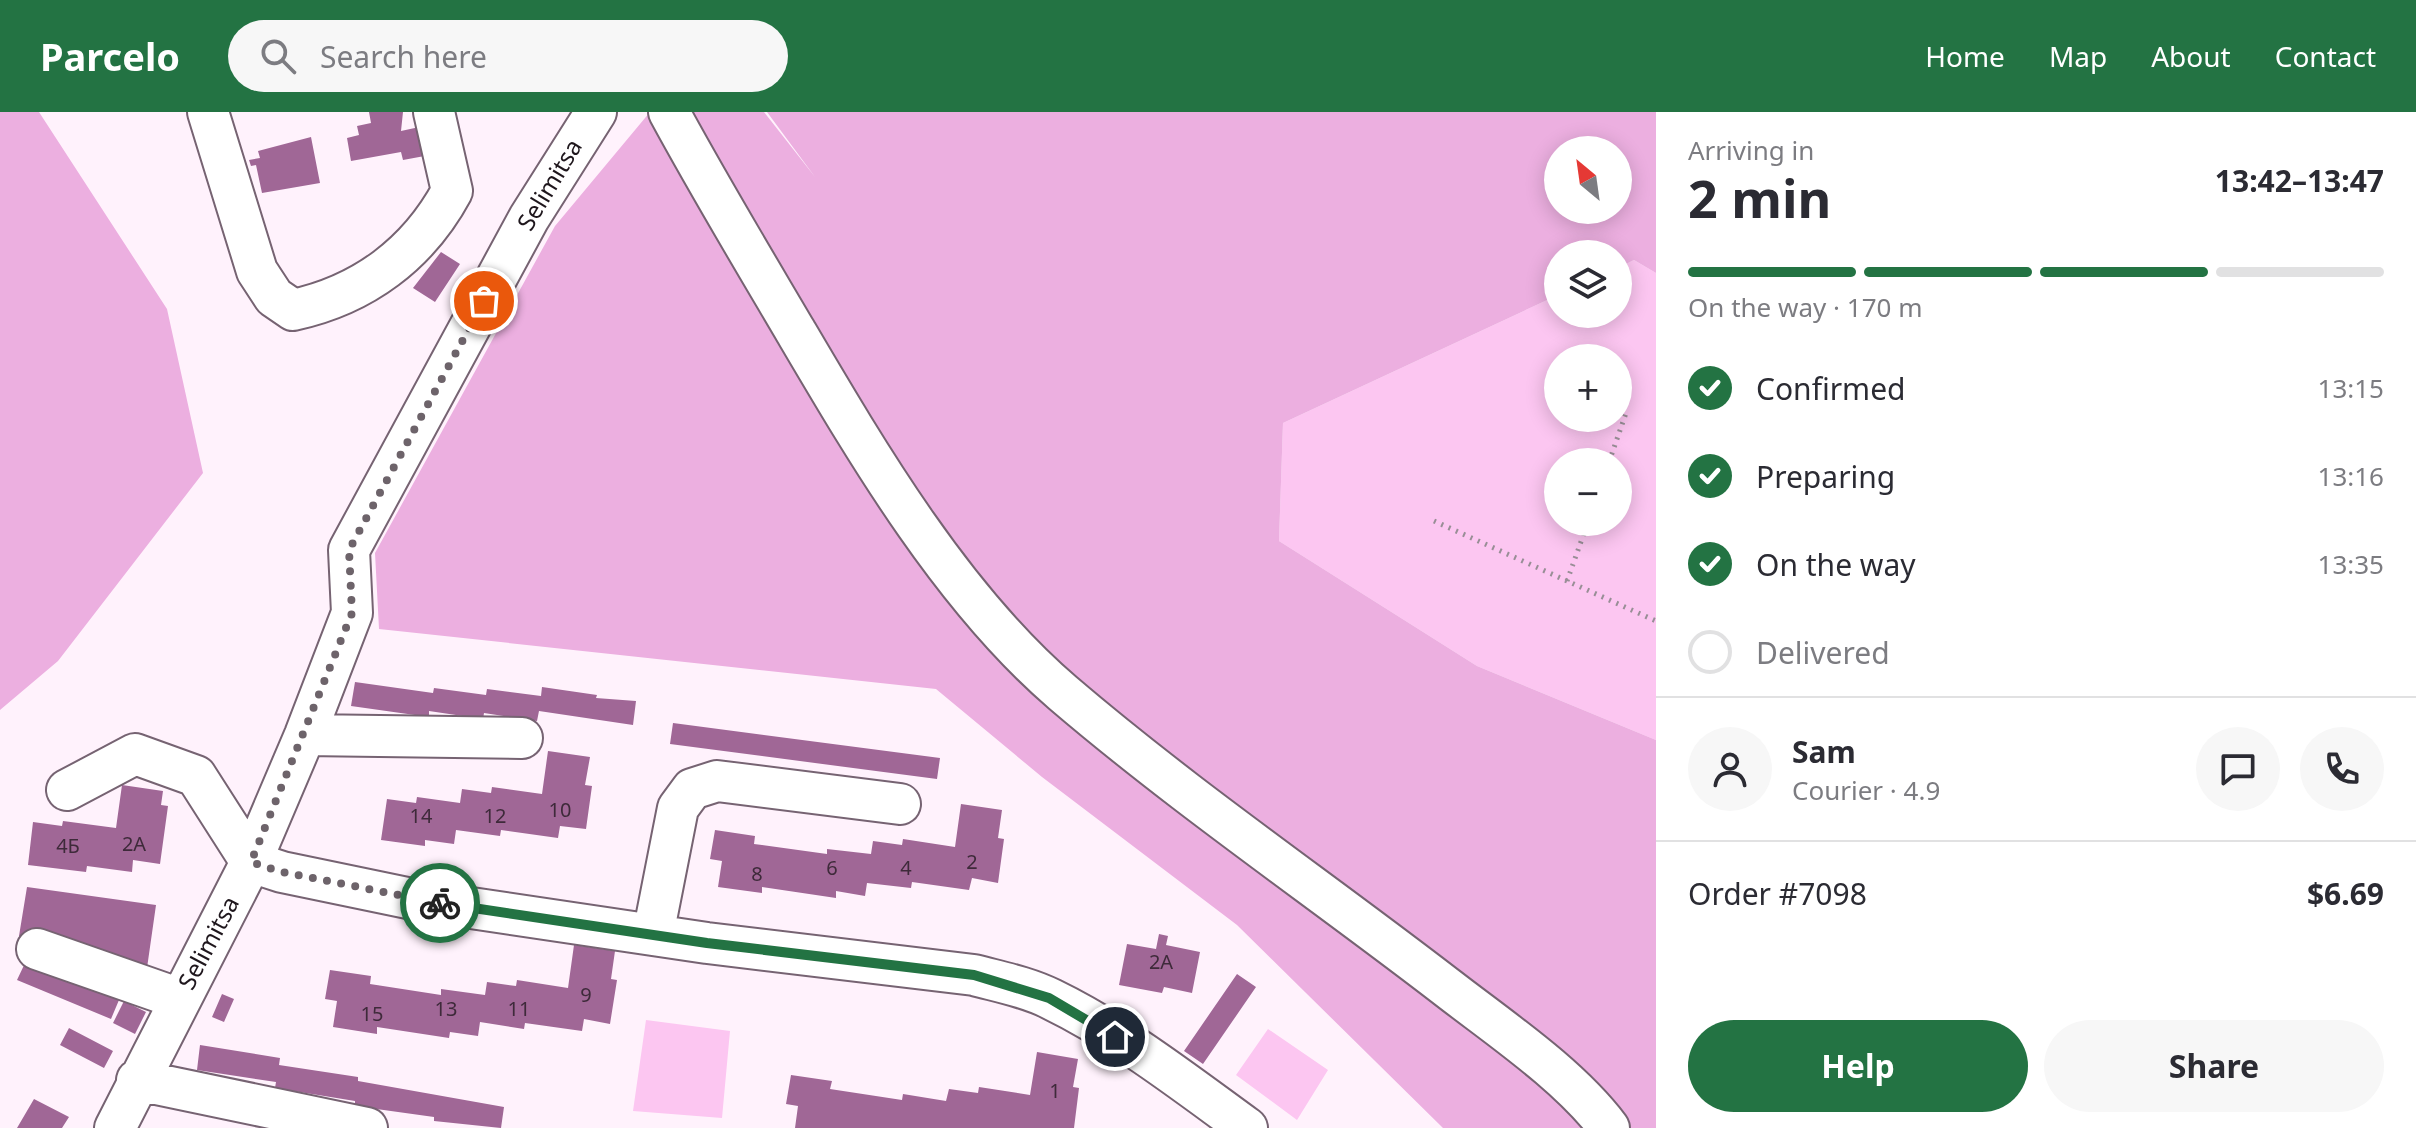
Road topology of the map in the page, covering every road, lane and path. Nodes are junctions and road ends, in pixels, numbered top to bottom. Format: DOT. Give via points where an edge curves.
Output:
graph roads {
  1 [pos="208,112"];
  2 [pos="434,112"];
  3 [pos="596,112"];
  4 [pos="669,112"];
  5 [pos="1434,521"];
  6 [pos="1583,536"];
  7 [pos="1567,581"];
  8 [pos="1656,621"];
  9 [pos="305,735"];
  10 [pos="522,738"];
  11 [pos="67,790"];
  12 [pos="900,804"];
  13 [pos="251,862"];
  14 [pos="653,935"];
  15 [pos="37,949"];
  16 [pos="180,999"];
  17 [pos="137,1080"];
  18 [pos="115,1128"];
  19 [pos="367,1128"];
  20 [pos="1247,1128"];
  21 [pos="1609,1128"];
  1 -- 2 [label="street" via="257,271 274,297 293,310 332,302 399,260 437,220 452,191"];
  3 -- 9 [label="street, Selimitsa" via="529,218 349,550 352,613"];
  4 -- 21 [label="street" via="885,479 976,603 1059,690 1159,773 1331,897 1522,1046"];
  5 -- 7 [label="path"];
  6 -- 7 [label="path"];
  7 -- 8 [label="path"];
  9 -- 10 [label="street"];
  9 -- 13 [label="street, Selimitsa"];
  11 -- 13 [label="street" via="135,754 196,776"];
  12 -- 14 [label="street" via="717,781 692,789 678,808"];
  13 -- 14 [label="street" via="417,900"];
  13 -- 16 [label="street, Selimitsa"];
  14 -- 20 [label="street" via="974,975 1013,985 1089,1019"];
  15 -- 16 [label="street"];
  16 -- 17 [label="street, Selimitsa"];
  17 -- 18 [label="street, Selimitsa"];
  17 -- 19 [label="street"];
}
